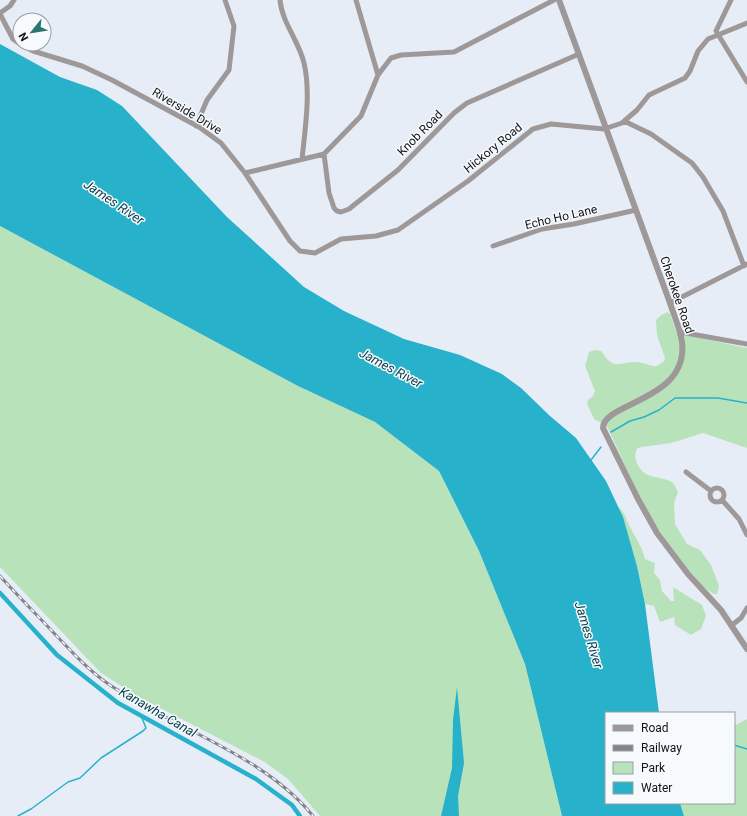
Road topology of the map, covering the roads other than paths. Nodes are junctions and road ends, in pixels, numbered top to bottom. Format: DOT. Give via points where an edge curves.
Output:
graph roads {
  1 [pos="14,0"];
  2 [pos="225,0"];
  3 [pos="280,0"];
  4 [pos="356,0"];
  5 [pos="554,0"];
  6 [pos="559,0"];
  7 [pos="731,0"];
  8 [pos="0,13"];
  9 [pos="747,23"];
  10 [pos="718,34"];
  11 [pos="12,37"];
  12 [pos="36,52"];
  13 [pos="579,54"];
  14 [pos="378,75"];
  15 [pos="747,82"];
  16 [pos="624,121"];
  17 [pos="196,126"];
  18 [pos="607,128"];
  19 [pos="324,154"];
  20 [pos="302,159"];
  21 [pos="245,172"];
  22 [pos="636,210"];
  23 [pos="492,246"];
  24 [pos="300,251"];
  25 [pos="745,265"];
  26 [pos="670,303"];
  27 [pos="680,332"];
  28 [pos="747,344"];
  29 [pos="686,472"];
  30 [pos="711,491"];
  31 [pos="722,500"];
  32 [pos="747,535"];
  33 [pos="747,608"];
  34 [pos="732,625"];
  35 [pos="747,649"];
  1 -- 8 [label="street"];
  2 -- 17 [label="street" via="234,26 229,70 207,100"];
  3 -- 20 [label="street" via="290,32 305,64 307,116"];
  4 -- 14 [label="street"];
  5 -- 14 [label="street" via="454,52 401,55 391,58"];
  6 -- 13 [label="street, Cherokee Road"];
  7 -- 10 [label="street" via="717,27"];
  8 -- 11 [label="street, Riverside Drive"];
  9 -- 10 [label="street, Hickory Road"];
  10 -- 15 [label="street"];
  10 -- 16 [label="street, Hickory Road" via="708,39 698,51 685,78 649,95"];
  12 -- 17 [label="street, Riverside Drive" via="82,66"];
  13 -- 18 [label="street, Cherokee Road"];
  13 -- 19 [label="street, Knob Road" via="467,103 398,170 344,211 337,211 331,203"];
  14 -- 19 [label="street" via="361,116"];
  16 -- 18 [label="street, Hickory Road"];
  16 -- 25 [label="street" via="651,134 692,163 723,211"];
  17 -- 21 [label="street, Riverside Drive" via="221,143"];
  18 -- 22 [label="street, Cherokee Road"];
  18 -- 24 [label="street, Hickory Road" via="550,124 533,129 468,181 398,230 376,236 341,239 315,253"];
  19 -- 20 [label="street"];
  20 -- 21 [label="street"];
  21 -- 24 [label="street, Riverside Drive" via="290,241"];
  22 -- 23 [label="street, Echo Ho Lane" via="542,229"];
  22 -- 26 [label="street, Cherokee Road"];
  25 -- 26 [label="street"];
  26 -- 27 [label="street, Cherokee Road"];
  27 -- 28 [label="street"];
  27 -- 34 [label="street, Cherokee Road" via="681,357 669,380 651,396 609,416 604,421 603,428 657,533"];
  29 -- 30 [label="street"];
  30 -- 31 [label="street" via="713,502"];
  30 -- 31 [label="street" via="721,490 724,496"];
  31 -- 32 [label="street" via="739,519"];
  33 -- 34 [label="street" via="741,618"];
  34 -- 35 [label="street, Cherokee Road"];
}
